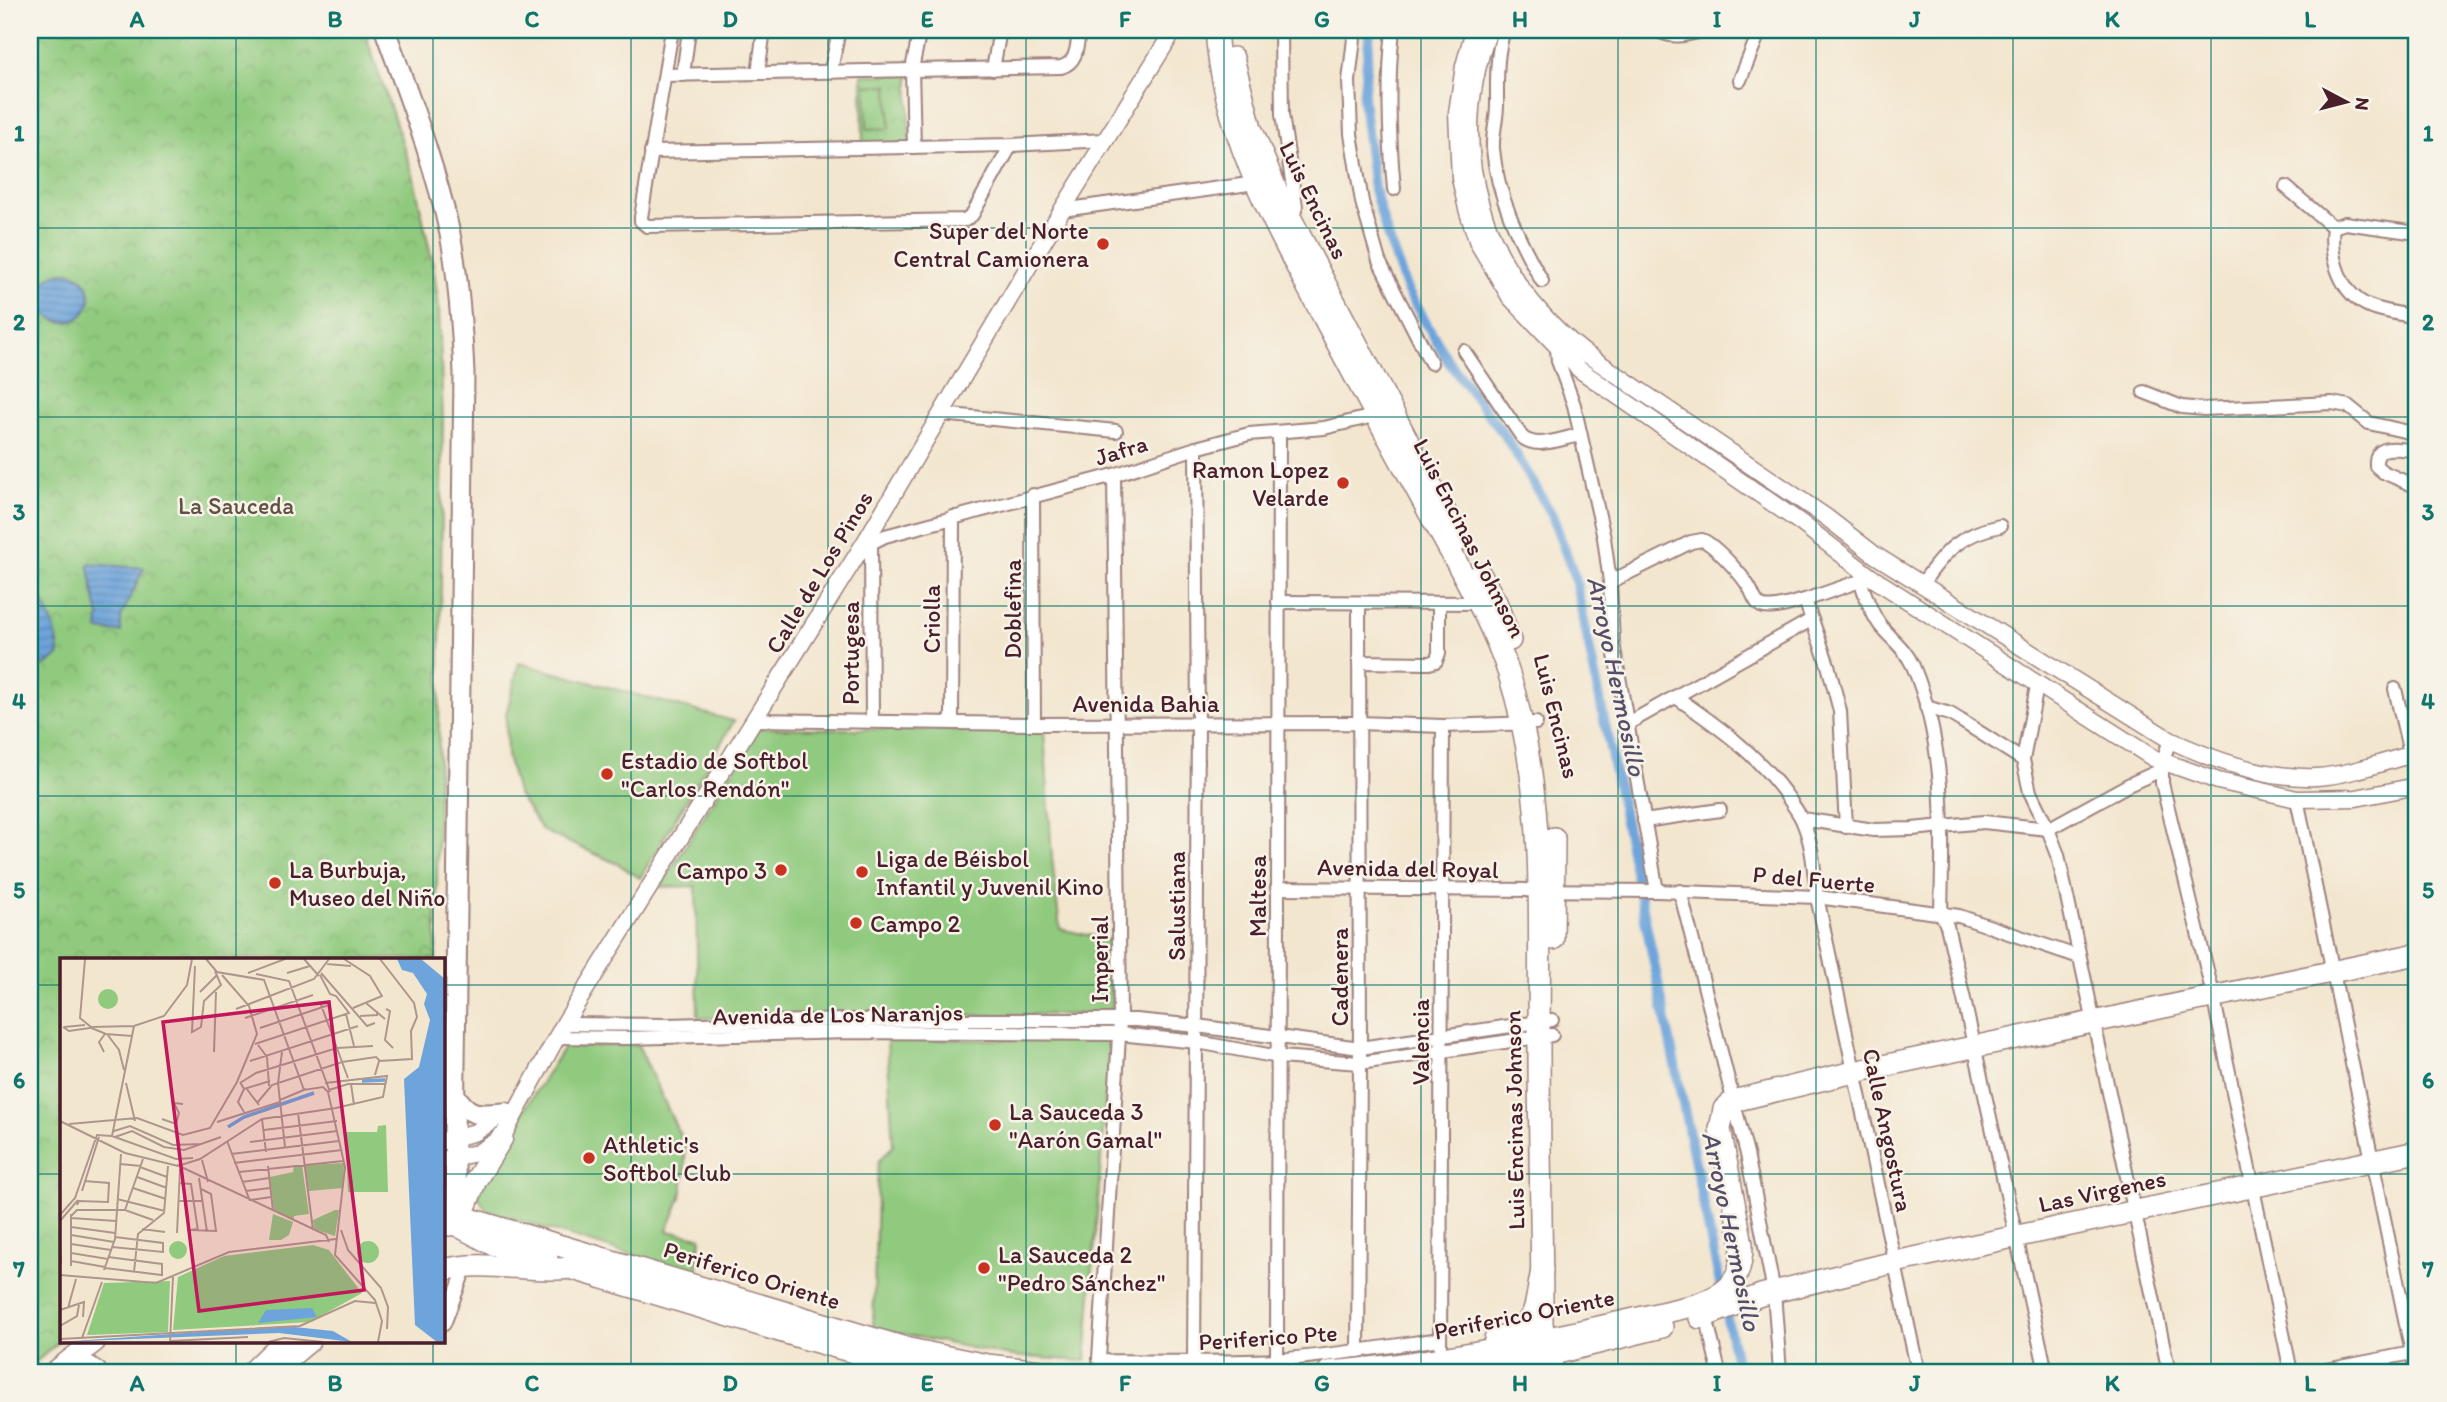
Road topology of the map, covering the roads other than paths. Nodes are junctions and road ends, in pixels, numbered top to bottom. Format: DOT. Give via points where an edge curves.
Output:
graph roads {
  1 [pos="372,30"];
  2 [pos="385,30"];
  3 [pos="672,30"];
  4 [pos="689,30"];
  5 [pos="764,30"];
  6 [pos="839,30"];
  7 [pos="920,30"];
  8 [pos="1000,30"];
  9 [pos="1079,30"];
  10 [pos="1174,30"];
  11 [pos="1216,30"];
  12 [pos="1229,30"];
  13 [pos="1281,30"];
  14 [pos="1355,30"];
  15 [pos="1393,30"];
  16 [pos="1474,30"];
  17 [pos="1489,30"];
  18 [pos="1504,30"];
  19 [pos="1657,30"];
  20 [pos="1706,30"];
  21 [pos="1760,30"];
  22 [pos="912,69"];
  23 [pos="993,69"];
  24 [pos="831,70"];
  25 [pos="758,73"];
  26 [pos="665,75"];
  27 [pos="683,75"];
  28 [pos="1740,80"];
  29 [pos="1105,140"];
  30 [pos="1012,145"];
  31 [pos="914,147"];
  32 [pos="651,152"];
  33 [pos="1256,183"];
  34 [pos="2286,187"];
  35 [pos="1394,189"];
  36 [pos="1062,210"];
  37 [pos="1292,220"];
  38 [pos="2333,227"];
  39 [pos="2417,233"];
  40 [pos="1542,281"];
  41 [pos="2417,317"];
  42 [pos="1558,349"];
  43 [pos="1464,351"];
  44 [pos="1431,363"];
  45 [pos="2144,392"];
  46 [pos="1384,413"];
  47 [pos="941,414"];
  48 [pos="1116,431"];
  49 [pos="1279,432"];
  50 [pos="2417,434"];
  51 [pos="1580,435"];
  52 [pos="1196,448"];
  53 [pos="2417,451"];
  54 [pos="1746,461"];
  55 [pos="1114,475"];
  56 [pos="1735,478"];
  57 [pos="2417,486"];
  58 [pos="1033,495"];
  59 [pos="953,517"];
  60 [pos="2000,526"];
  61 [pos="868,542"];
  62 [pos="1866,579"];
  63 [pos="1610,582"];
  64 [pos="1922,584"];
  65 [pos="1805,600"];
  66 [pos="1279,602"];
  67 [pos="1359,603"];
  68 [pos="1440,603"];
  69 [pos="1488,603"];
  70 [pos="1811,620"];
  71 [pos="1359,662"];
  72 [pos="2037,686"];
  73 [pos="2395,689"];
  74 [pos="1676,698"];
  75 [pos="1926,707"];
  76 [pos="755,720"];
  77 [pos="872,721"];
  78 [pos="952,721"];
  79 [pos="1034,723"];
  80 [pos="1198,723"];
  81 [pos="1359,723"];
  82 [pos="1529,723"];
  83 [pos="1116,724"];
  84 [pos="1278,724"];
  85 [pos="1627,724"];
  86 [pos="1443,726"];
  87 [pos="2170,740"];
  88 [pos="2414,754"];
  89 [pos="2023,760"];
  90 [pos="2162,766"];
  91 [pos="2417,784"];
  92 [pos="2297,799"];
  93 [pos="1720,810"];
  94 [pos="1802,819"];
  95 [pos="1644,821"];
  96 [pos="1943,826"];
  97 [pos="1846,827"];
  98 [pos="2049,829"];
  99 [pos="1360,887"];
  100 [pos="1277,888"];
  101 [pos="1441,889"];
  102 [pos="1546,891"];
  103 [pos="1656,891"];
  104 [pos="1680,891"];
  105 [pos="1817,897"];
  106 [pos="1941,913"];
  107 [pos="2417,954"];
  108 [pos="2079,957"];
  109 [pos="2333,972"];
  110 [pos="2213,995"];
  111 [pos="444,1004"];
  112 [pos="1120,1020"];
  113 [pos="2095,1021"];
  114 [pos="888,1026"];
  115 [pos="1197,1026"];
  116 [pos="1546,1029"];
  117 [pos="560,1031"];
  118 [pos="1119,1034"];
  119 [pos="1279,1038"];
  120 [pos="1197,1042"];
  121 [pos="1441,1043"];
  122 [pos="1974,1046"];
  123 [pos="1360,1048"];
  124 [pos="1279,1057"];
  125 [pos="1360,1063"];
  126 [pos="1854,1072"];
  127 [pos="454,1093"];
  128 [pos="525,1096"];
  129 [pos="1733,1101"];
  130 [pos="504,1113"];
  131 [pos="502,1138"];
  132 [pos="447,1150"];
  133 [pos="2417,1152"];
  134 [pos="2371,1161"];
  135 [pos="2253,1186"];
  136 [pos="2134,1210"];
  137 [pos="448,1219"];
  138 [pos="2016,1237"];
  139 [pos="1895,1262"];
  140 [pos="466,1266"];
  141 [pos="570,1268"];
  142 [pos="444,1270"];
  143 [pos="1542,1270"];
  144 [pos="1774,1292"];
  145 [pos="1728,1300"];
  146 [pos="1706,1316"];
  147 [pos="444,1324"];
  148 [pos="94,1342"];
  149 [pos="283,1342"];
  150 [pos="308,1342"];
  151 [pos="1358,1352"];
  152 [pos="2414,1353"];
  153 [pos="1551,1355"];
  154 [pos="1447,1356"];
  155 [pos="1099,1359"];
  156 [pos="1277,1360"];
  157 [pos="1194,1363"];
  158 [pos="62,1367"];
  159 [pos="96,1372"];
  160 [pos="252,1372"];
  161 [pos="272,1372"];
  162 [pos="939,1372"];
  163 [pos="1050,1372"];
  164 [pos="1328,1372"];
  165 [pos="1719,1372"];
  166 [pos="1780,1372"];
  167 [pos="1918,1372"];
  168 [pos="2046,1372"];
  169 [pos="2169,1372"];
  170 [pos="2291,1372"];
  171 [pos="2316,1372"];
  172 [pos="2416,1372"];
  1 -- 111 [label="main road" via="424,179 438,234 450,318 453,425"];
  2 -- 127 [label="main road" via="443,207 462,315"];
  3 -- 26 [label="street"];
  4 -- 27 [label="street"];
  5 -- 25 [label="street"];
  6 -- 24 [label="street"];
  7 -- 22 [label="street"];
  8 -- 23 [label="street"];
  9 -- 23 [label="street" via="1073,59 1066,66"];
  10 -- 29 [label="street, Calle de Los Pinos"];
  11 -- 33 [label="main road, Luis Encinas Johnson" via="1226,96"];
  12 -- 37 [label="main road, Luis Encinas" via="1251,128"];
  13 -- 37 [label="street" via="1282,115 1296,207"];
  14 -- 44 [label="street" via="1349,81 1351,134 1362,202 1379,261"];
  15 -- 35 [label="street" via="1388,127"];
  16 -- 42 [label="street" via="1457,113 1460,178 1467,209 1478,243 1510,297"];
  17 -- 54 [label="street" via="1474,90 1472,157 1481,211 1502,260 1571,342"];
  18 -- 40 [label="street" via="1496,68 1496,166 1514,228"];
  19 -- 20 [label="street" via="1674,36"];
  21 -- 28 [label="street"];
  22 -- 23 [label="street"];
  22 -- 24 [label="street"];
  22 -- 31 [label="street"];
  24 -- 25 [label="street"];
  25 -- 27 [label="street"];
  26 -- 27 [label="street"];
  26 -- 32 [label="street"];
  29 -- 30 [label="street"];
  29 -- 36 [label="street, Calle de Los Pinos"];
  30 -- 31 [label="street"];
  30 -- 32 [label="street" via="969,218 865,223 646,226 640,217"];
  31 -- 32 [label="street"];
  33 -- 36 [label="street"];
  33 -- 46 [label="main road, Luis Encinas Johnson" via="1279,233"];
  34 -- 38 [label="street"];
  36 -- 47 [label="street, Calle de Los Pinos"];
  37 -- 46 [label="main road, Luis Encinas"];
  38 -- 39 [label="street" via="2345,223"];
  38 -- 41 [label="street" via="2335,263 2355,298 2374,308"];
  42 -- 51 [label="street"];
  42 -- 56 [label="street" via="1580,370"];
  43 -- 51 [label="street" via="1528,443"];
  45 -- 50 [label="street" via="2204,410 2332,403 2348,406 2369,423"];
  46 -- 49 [label="street, Jafra" via="1324,428"];
  46 -- 69 [label="main road, Luis Encinas Johnson"];
  47 -- 48 [label="street"];
  47 -- 61 [label="street, Calle de Los Pinos"];
  49 -- 52 [label="street, Jafra"];
  49 -- 66 [label="street, Maltesa"];
  51 -- 63 [label="street"];
  52 -- 55 [label="street, Jafra"];
  52 -- 80 [label="street, Salustiana"];
  53 -- 57 [label="street" via="2387,448 2376,457 2376,466 2383,472"];
  54 -- 56 [label="street"];
  54 -- 64 [label="street"];
  55 -- 58 [label="street, Jafra"];
  55 -- 83 [label="street, Imperial"];
  56 -- 62 [label="street" via="1801,523"];
  58 -- 59 [label="street, Jafra"];
  58 -- 79 [label="street, Doblefina"];
  59 -- 61 [label="street, Jafra"];
  59 -- 78 [label="street, Criolla"];
  60 -- 64 [label="street" via="1959,542 1941,557"];
  61 -- 76 [label="street, Calle de Los Pinos"];
  61 -- 77 [label="street, Portugesa"];
  62 -- 65 [label="street"];
  62 -- 72 [label="street"];
  62 -- 75 [label="street" via="1875,618 1907,654"];
  63 -- 65 [label="street" via="1702,540 1747,583 1756,603 1769,607"];
  63 -- 85 [label="street" via="1613,643"];
  64 -- 87 [label="street"];
  65 -- 70 [label="street"];
  66 -- 67 [label="street"];
  66 -- 84 [label="street, Maltesa"];
  67 -- 68 [label="street"];
  67 -- 71 [label="street, Cadenera"];
  68 -- 69 [label="street"];
  68 -- 71 [label="street" via="1436,661"];
  69 -- 82 [label="main road, Luis Encinas Johnson"];
  70 -- 74 [label="street"];
  70 -- 97 [label="street" via="1840,710"];
  71 -- 81 [label="street, Cadenera"];
  72 -- 89 [label="street"];
  72 -- 90 [label="street"];
  73 -- 88 [label="street"];
  74 -- 85 [label="street"];
  74 -- 94 [label="street, Calle Angostura" via="1749,751"];
  75 -- 89 [label="street" via="1950,714"];
  75 -- 96 [label="street" via="1941,781"];
  76 -- 77 [label="street, Avenida Bahia"];
  76 -- 117 [label="street, Calle de Los Pinos"];
  77 -- 78 [label="street, Avenida Bahia"];
  78 -- 79 [label="street, Avenida Bahia"];
  79 -- 83 [label="street, Avenida Bahia"];
  80 -- 83 [label="street, Avenida Bahia"];
  80 -- 84 [label="street, Avenida Bahia"];
  80 -- 115 [label="street, Salustiana"];
  81 -- 84 [label="street, Avenida Bahia"];
  81 -- 86 [label="street, Avenida Bahia"];
  81 -- 99 [label="street, Cadenera"];
  82 -- 86 [label="street, Avenida Bahia"];
  82 -- 102 [label="main road, Luis Encinas Johnson"];
  83 -- 112 [label="street, Imperial"];
  84 -- 100 [label="street, Maltesa"];
  85 -- 95 [label="street"];
  86 -- 101 [label="street, Valencia"];
  87 -- 88 [label="street" via="2255,769 2302,776 2336,774"];
  87 -- 90 [label="street"];
  88 -- 91 [label="street"];
  89 -- 98 [label="street" via="2029,792"];
  90 -- 92 [label="street"];
  90 -- 98 [label="street"];
  90 -- 110 [label="street"];
  91 -- 92 [label="street" via="2356,798"];
  92 -- 109 [label="street"];
  93 -- 95 [label="street"];
  94 -- 97 [label="street"];
  94 -- 105 [label="street, Calle Angostura" via="1810,841"];
  95 -- 103 [label="street"];
  96 -- 97 [label="street"];
  96 -- 98 [label="street" via="1984,822"];
  96 -- 106 [label="street"];
  98 -- 108 [label="street" via="2059,855"];
  99 -- 100 [label="street, Avenida del Royal"];
  99 -- 101 [label="street, Avenida del Royal"];
  99 -- 123 [label="street, Cadenera"];
  100 -- 119 [label="street, Maltesa"];
  101 -- 102 [label="street, Avenida del Royal"];
  101 -- 121 [label="street, Valencia"];
  102 -- 103 [label="street, P del Fuerte"];
  102 -- 116 [label="main road, Luis Encinas Johnson"];
  103 -- 104 [label="street, P del Fuerte"];
  104 -- 105 [label="street, P del Fuerte"];
  104 -- 129 [label="street"];
  105 -- 106 [label="street, P del Fuerte"];
  105 -- 126 [label="street, Calle Angostura"];
  106 -- 108 [label="street, P del Fuerte" via="1976,920"];
  106 -- 122 [label="street"];
  107 -- 109 [label="main road"];
  108 -- 113 [label="street"];
  109 -- 110 [label="main road"];
  109 -- 134 [label="street"];
  110 -- 113 [label="main road"];
  110 -- 135 [label="street"];
  112 -- 114 [label="street, Avenida de Los Naranjos"];
  112 -- 115 [label="street"];
  112 -- 118 [label="street, Imperial"];
  113 -- 122 [label="main road"];
  113 -- 136 [label="street"];
  114 -- 117 [label="street, Avenida de Los Naranjos" via="621,1026"];
  114 -- 118 [label="street, Avenida de Los Naranjos"];
  115 -- 119 [label="street"];
  115 -- 120 [label="street, Salustiana"];
  116 -- 121 [label="street"];
  116 -- 143 [label="main road, Luis Encinas Johnson"];
  116 -- 153 [label="main road"];
  117 -- 128 [label="street, Calle de Los Pinos"];
  118 -- 120 [label="street"];
  118 -- 155 [label="street, Imperial"];
  119 -- 123 [label="street"];
  119 -- 124 [label="street, Maltesa"];
  120 -- 124 [label="street"];
  120 -- 157 [label="street, Salustiana"];
  121 -- 123 [label="street"];
  121 -- 125 [label="street"];
  121 -- 154 [label="street, Valencia"];
  122 -- 126 [label="main road"];
  122 -- 138 [label="street"];
  123 -- 125 [label="street, Cadenera"];
  124 -- 125 [label="street"];
  124 -- 156 [label="street, Maltesa"];
  125 -- 151 [label="street, Cadenera"];
  126 -- 129 [label="main road"];
  126 -- 139 [label="street, Calle Angostura"];
  127 -- 130 [label="main road" via="473,1113"];
  127 -- 132 [label="main road"];
  128 -- 130 [label="street"];
  128 -- 131 [label="street, Calle de Los Pinos"];
  129 -- 144 [label="street" via="1748,1154"];
  129 -- 145 [label="main road" via="1724,1109 1720,1129 1742,1257"];
  130 -- 132 [label="street"];
  131 -- 132 [label="street" via="484,1151"];
  131 -- 137 [label="main road"];
  132 -- 137 [label="main road" via="456,1196"];
  133 -- 134 [label="main road, Las Virgenes"];
  134 -- 135 [label="main road, Las Virgenes"];
  134 -- 152 [label="street"];
  135 -- 136 [label="main road, Las Virgenes"];
  135 -- 170 [label="street"];
  136 -- 138 [label="main road, Las Virgenes"];
  136 -- 169 [label="street"];
  137 -- 141 [label="main road" via="492,1244"];
  137 -- 163 [label="main road, Periferico Oriente" via="489,1224 909,1349"];
  138 -- 139 [label="main road, Las Virgenes"];
  138 -- 168 [label="street"];
  139 -- 144 [label="main road, Las Virgenes"];
  139 -- 167 [label="street, Calle Angostura"];
  140 -- 141 [label="main road, Periferico Oriente"];
  140 -- 142 [label="main road, Periferico Oriente"];
  140 -- 147 [label="street"];
  141 -- 162 [label="main road, Periferico Oriente" via="806,1339"];
  143 -- 153 [label="main road, Luis Encinas Johnson"];
  143 -- 154 [label="main road" via="1530,1321"];
  144 -- 145 [label="main road, Las Virgenes"];
  144 -- 166 [label="street"];
  145 -- 146 [label="main road, Periferico Oriente"];
  145 -- 153 [label="main road, Periferico Oriente" via="1696,1305"];
  146 -- 153 [label="main road, Periferico Oriente"];
  146 -- 165 [label="street"];
  148 -- 158 [label="main road"];
  149 -- 160 [label="main road"];
  150 -- 161 [label="main road"];
  151 -- 154 [label="street, Periferico Pte"];
  151 -- 156 [label="street, Periferico Pte"];
  152 -- 171 [label="street"];
  152 -- 172 [label="street"];
  153 -- 154 [label="main road, Periferico Oriente"];
  154 -- 164 [label="main road, Periferico Oriente"];
  155 -- 157 [label="street, Periferico Pte"];
  156 -- 157 [label="street, Periferico Pte"];
  158 -- 159 [label="main road" via="84,1364"];
}
